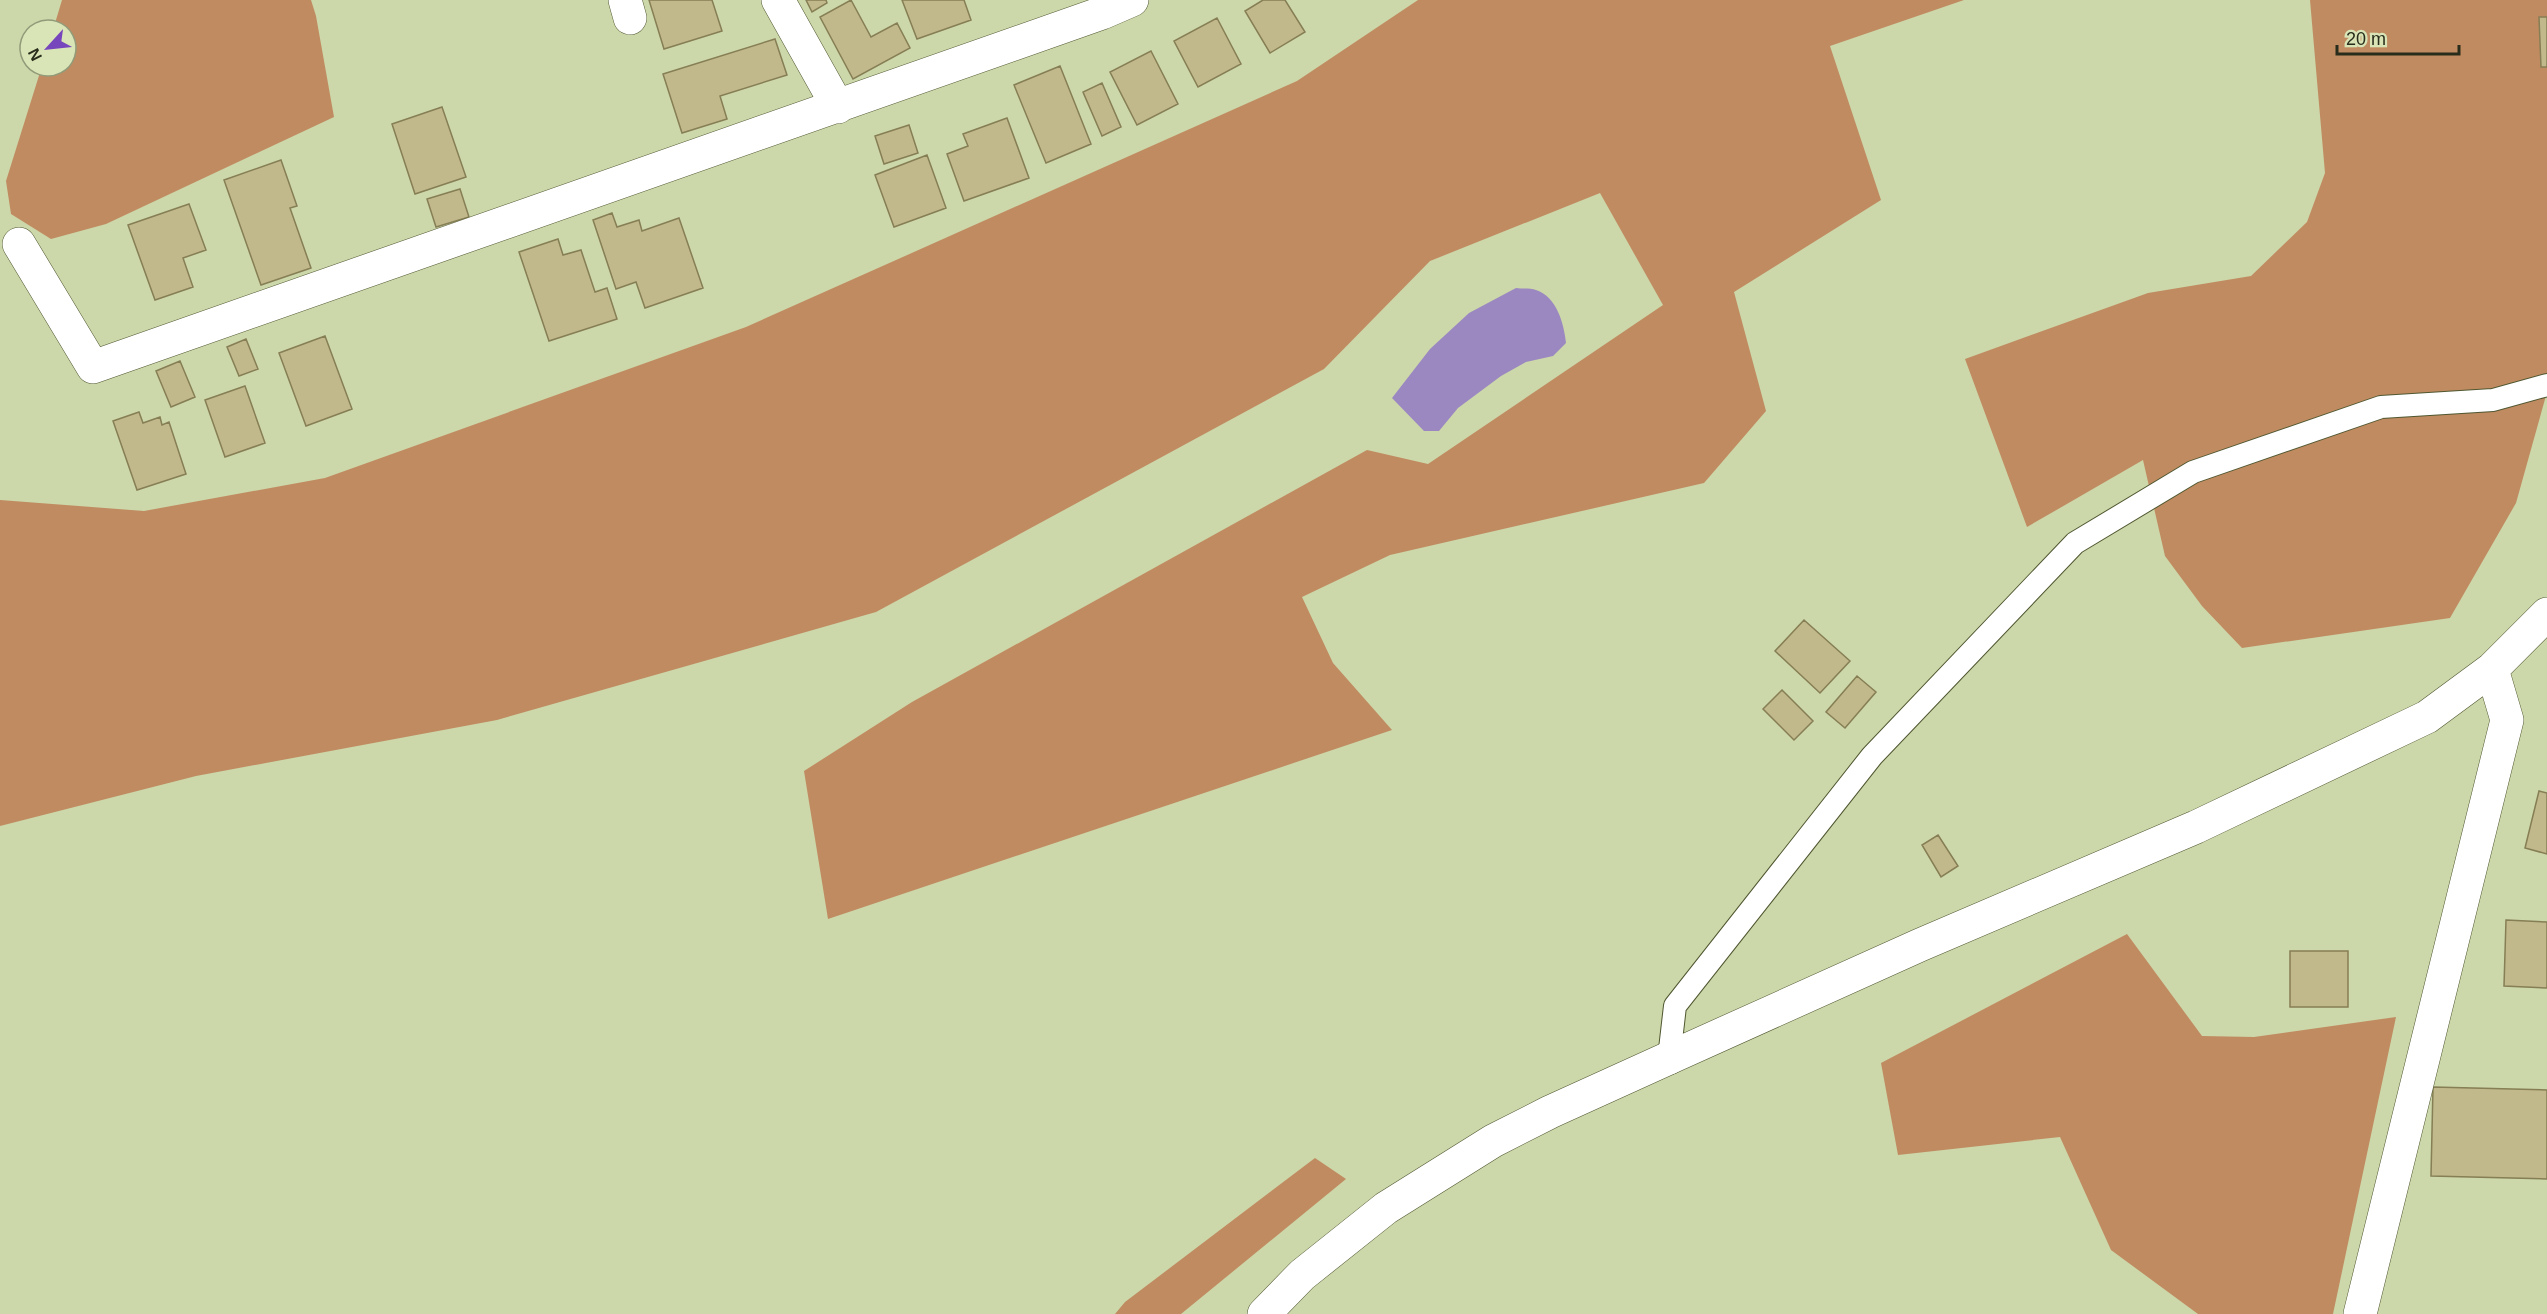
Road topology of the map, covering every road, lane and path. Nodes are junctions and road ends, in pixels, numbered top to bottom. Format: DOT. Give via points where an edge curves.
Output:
graph roads {
  1 [pos="778,0"];
  2 [pos="1132,0"];
  3 [pos="838,107"];
  4 [pos="19,244"];
  5 [pos="2547,385"];
  6 [pos="2547,614"];
  7 [pos="2492,669"];
  8 [pos="1669,1058"];
  9 [pos="1264,1314"];
  10 [pos="2360,1314"];
  1 -- 3 [label="street"];
  2 -- 3 [label="street"];
  3 -- 4 [label="street" via="93,367"];
  5 -- 8 [label="lane" via="2493,400 2381,407 2193,472 2075,543 1872,756 1682,996 1675,1006"];
  6 -- 7 [label="street"];
  7 -- 8 [label="street" via="2427,717 2313,773"];
  7 -- 10 [label="street" via="2507,720"];
  8 -- 9 [label="street" via="1492,1141 1386,1208 1302,1275"];
}
